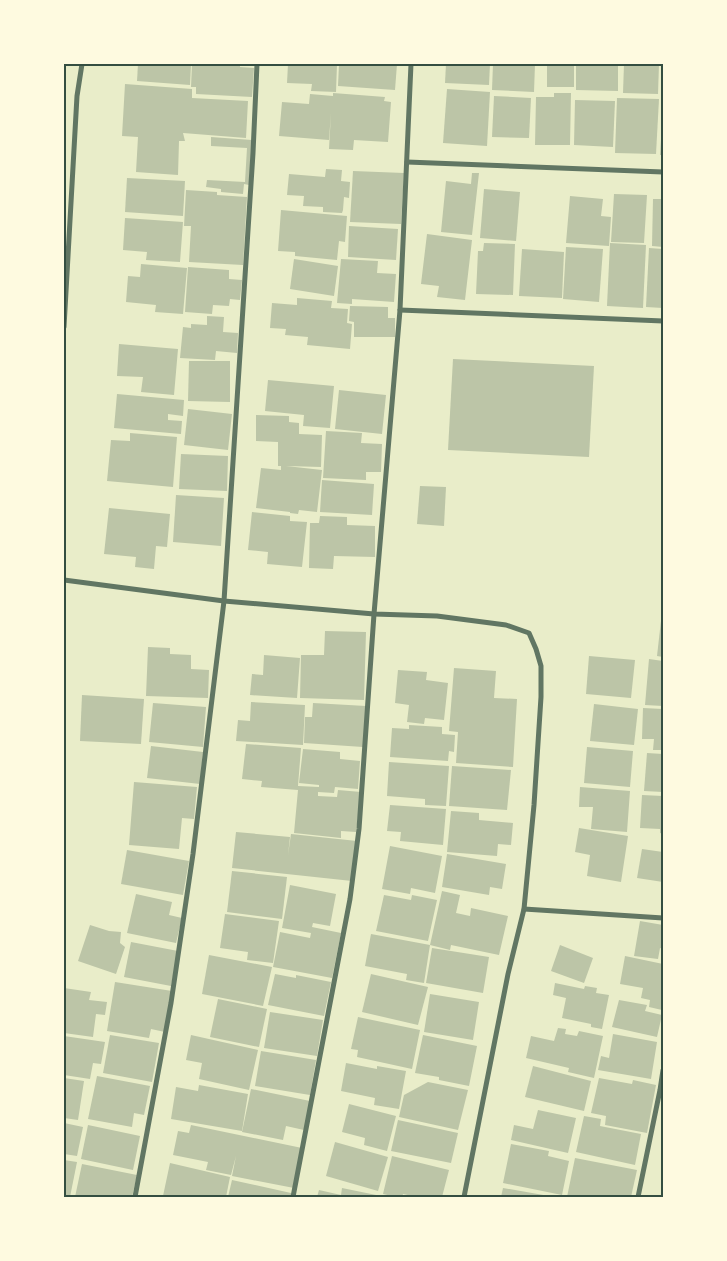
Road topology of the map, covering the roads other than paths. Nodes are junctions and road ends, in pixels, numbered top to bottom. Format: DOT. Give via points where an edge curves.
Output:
graph roads {
  1 [pos="82,64"];
  2 [pos="257,64"];
  3 [pos="411,64"];
  4 [pos="407,162"];
  5 [pos="663,172"];
  6 [pos="400,310"];
  7 [pos="663,322"];
  8 [pos="64,327"];
  9 [pos="64,580"];
  10 [pos="224,600"];
  11 [pos="374,614"];
  12 [pos="524,909"];
  13 [pos="663,918"];
  14 [pos="663,1070"];
  15 [pos="135,1197"];
  16 [pos="293,1197"];
  17 [pos="464,1197"];
  18 [pos="638,1197"];
  1 -- 8 [label="street" via="77,96"];
  2 -- 10 [label="street"];
  3 -- 4 [label="street"];
  4 -- 5 [label="street"];
  4 -- 6 [label="street"];
  6 -- 7 [label="street"];
  6 -- 11 [label="street"];
  9 -- 10 [label="street"];
  10 -- 11 [label="street"];
  10 -- 15 [label="street" via="171,1003"];
  11 -- 12 [label="street" via="437,616 506,625 528,633 536,648 541,666 542,697"];
  11 -- 16 [label="street" via="359,828 350,899"];
  12 -- 13 [label="street"];
  12 -- 17 [label="street"];
  14 -- 18 [label="street"];
}
